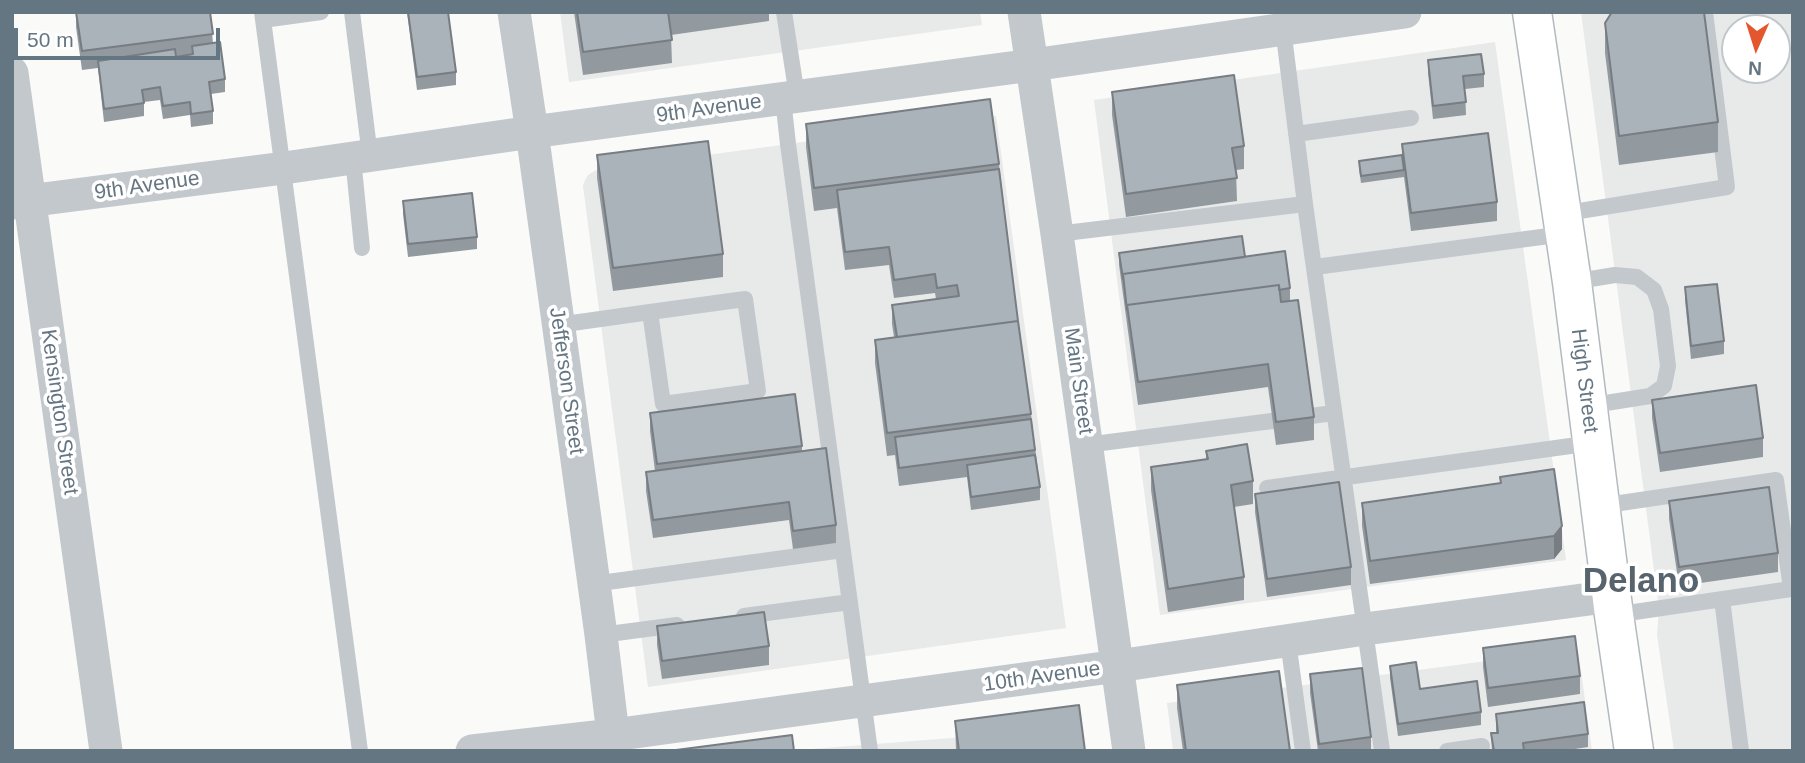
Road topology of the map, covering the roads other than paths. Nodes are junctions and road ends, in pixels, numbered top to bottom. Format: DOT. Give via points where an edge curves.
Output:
graph roads {
  1 [pos="321,12"];
  2 [pos="352,12"];
  3 [pos="514,12"];
  4 [pos="784,12"];
  5 [pos="1024,12"];
  6 [pos="1405,12"];
  7 [pos="1532,12"];
  8 [pos="1705,12"];
  9 [pos="263,16"];
  10 [pos="1282,21"];
  11 [pos="1032,65"];
  12 [pos="12,73"];
  13 [pos="790,97"];
  14 [pos="1411,118"];
  15 [pos="532,132"];
  16 [pos="1296,134"];
  17 [pos="361,157"];
  18 [pos="284,168"];
  19 [pos="21,202"];
  20 [pos="1305,204"];
  21 [pos="1563,224"];
  22 [pos="1057,234"];
  23 [pos="362,248"];
  24 [pos="1315,267"];
  25 [pos="1572,282"];
  26 [pos="650,312"];
  27 [pos="558,325"];
  28 [pos="1334,414"];
  29 [pos="1589,425"];
  30 [pos="1086,445"];
  31 [pos="1343,477"];
  32 [pos="1267,488"];
  33 [pos="1600,506"];
  34 [pos="843,550"];
  35 [pos="593,584"];
  36 [pos="1722,599"];
  37 [pos="850,602"];
  38 [pos="1613,605"];
  39 [pos="732,618"];
  40 [pos="693,623"];
  41 [pos="1365,629"];
  42 [pos="601,635"];
  43 [pos="1288,641"];
  44 [pos="1118,666"];
  45 [pos="863,701"];
  46 [pos="614,743"];
  47 [pos="1482,746"];
  48 [pos="106,751"];
  49 [pos="360,751"];
  50 [pos="472,751"];
  51 [pos="870,751"];
  52 [pos="1129,751"];
  53 [pos="1303,751"];
  54 [pos="1382,751"];
  55 [pos="1447,751"];
  56 [pos="1633,751"];
  57 [pos="1741,751"];
  1 -- 9 [label="lane"];
  2 -- 17 [label="lane"];
  3 -- 15 [label="street, Jefferson Street"];
  4 -- 13 [label="lane"];
  5 -- 11 [label="street, Main Street"];
  6 -- 10 [label="street, 9th Avenue"];
  7 -- 21 [label="main road, High Street"];
  8 -- 21 [label="lane" via="1727,187"];
  9 -- 18 [label="lane"];
  10 -- 11 [label="street, 9th Avenue"];
  10 -- 16 [label="lane"];
  11 -- 13 [label="street, 9th Avenue"];
  11 -- 22 [label="street, Main Street"];
  12 -- 19 [label="street, Kensington Street"];
  13 -- 15 [label="street, 9th Avenue"];
  13 -- 34 [label="lane" via="789,158"];
  14 -- 16 [label="lane"];
  15 -- 17 [label="street, 9th Avenue"];
  15 -- 27 [label="street, Jefferson Street"];
  16 -- 20 [label="lane"];
  17 -- 18 [label="street, 9th Avenue"];
  17 -- 23 [label="lane"];
  18 -- 19 [label="street, 9th Avenue"];
  18 -- 49 [label="lane"];
  19 -- 48 [label="street, Kensington Street"];
  20 -- 22 [label="lane"];
  20 -- 24 [label="lane"];
  21 -- 24 [label="lane"];
  21 -- 25 [label="main road, High Street"];
  22 -- 30 [label="street, Main Street"];
  24 -- 28 [label="lane"];
  25 -- 29 [label="main road, High Street"];
  25 -- 29 [label="lane" via="1615,275 1637,277 1654,290 1668,366 1664,386"];
  26 -- 26 [label="lane" via="745,299 758,391 663,404"];
  26 -- 27 [label="lane"];
  27 -- 35 [label="street, Jefferson Street"];
  28 -- 30 [label="lane"];
  28 -- 31 [label="lane"];
  29 -- 31 [label="lane"];
  29 -- 33 [label="main road, High Street"];
  30 -- 44 [label="street, Main Street"];
  31 -- 32 [label="lane"];
  31 -- 41 [label="lane"];
  33 -- 36 [label="lane" via="1776,480 1791,589"];
  33 -- 38 [label="main road, High Street"];
  34 -- 35 [label="lane"];
  34 -- 37 [label="lane"];
  35 -- 42 [label="street, Jefferson Street"];
  36 -- 38 [label="lane"];
  36 -- 57 [label="lane"];
  37 -- 39 [label="lane"];
  37 -- 45 [label="lane"];
  38 -- 41 [label="street, 10th Avenue"];
  38 -- 56 [label="main road, High Street"];
  40 -- 42 [label="lane"];
  41 -- 43 [label="street, 10th Avenue"];
  41 -- 54 [label="lane"];
  42 -- 46 [label="street, Jefferson Street"];
  43 -- 44 [label="street, 10th Avenue"];
  43 -- 53 [label="lane"];
  44 -- 45 [label="street, 10th Avenue"];
  44 -- 52 [label="street, Main Street"];
  45 -- 46 [label="street, 10th Avenue"];
  45 -- 51 [label="lane"];
  46 -- 50 [label="street, 10th Avenue"];
  47 -- 55 [label="lane"];
}
